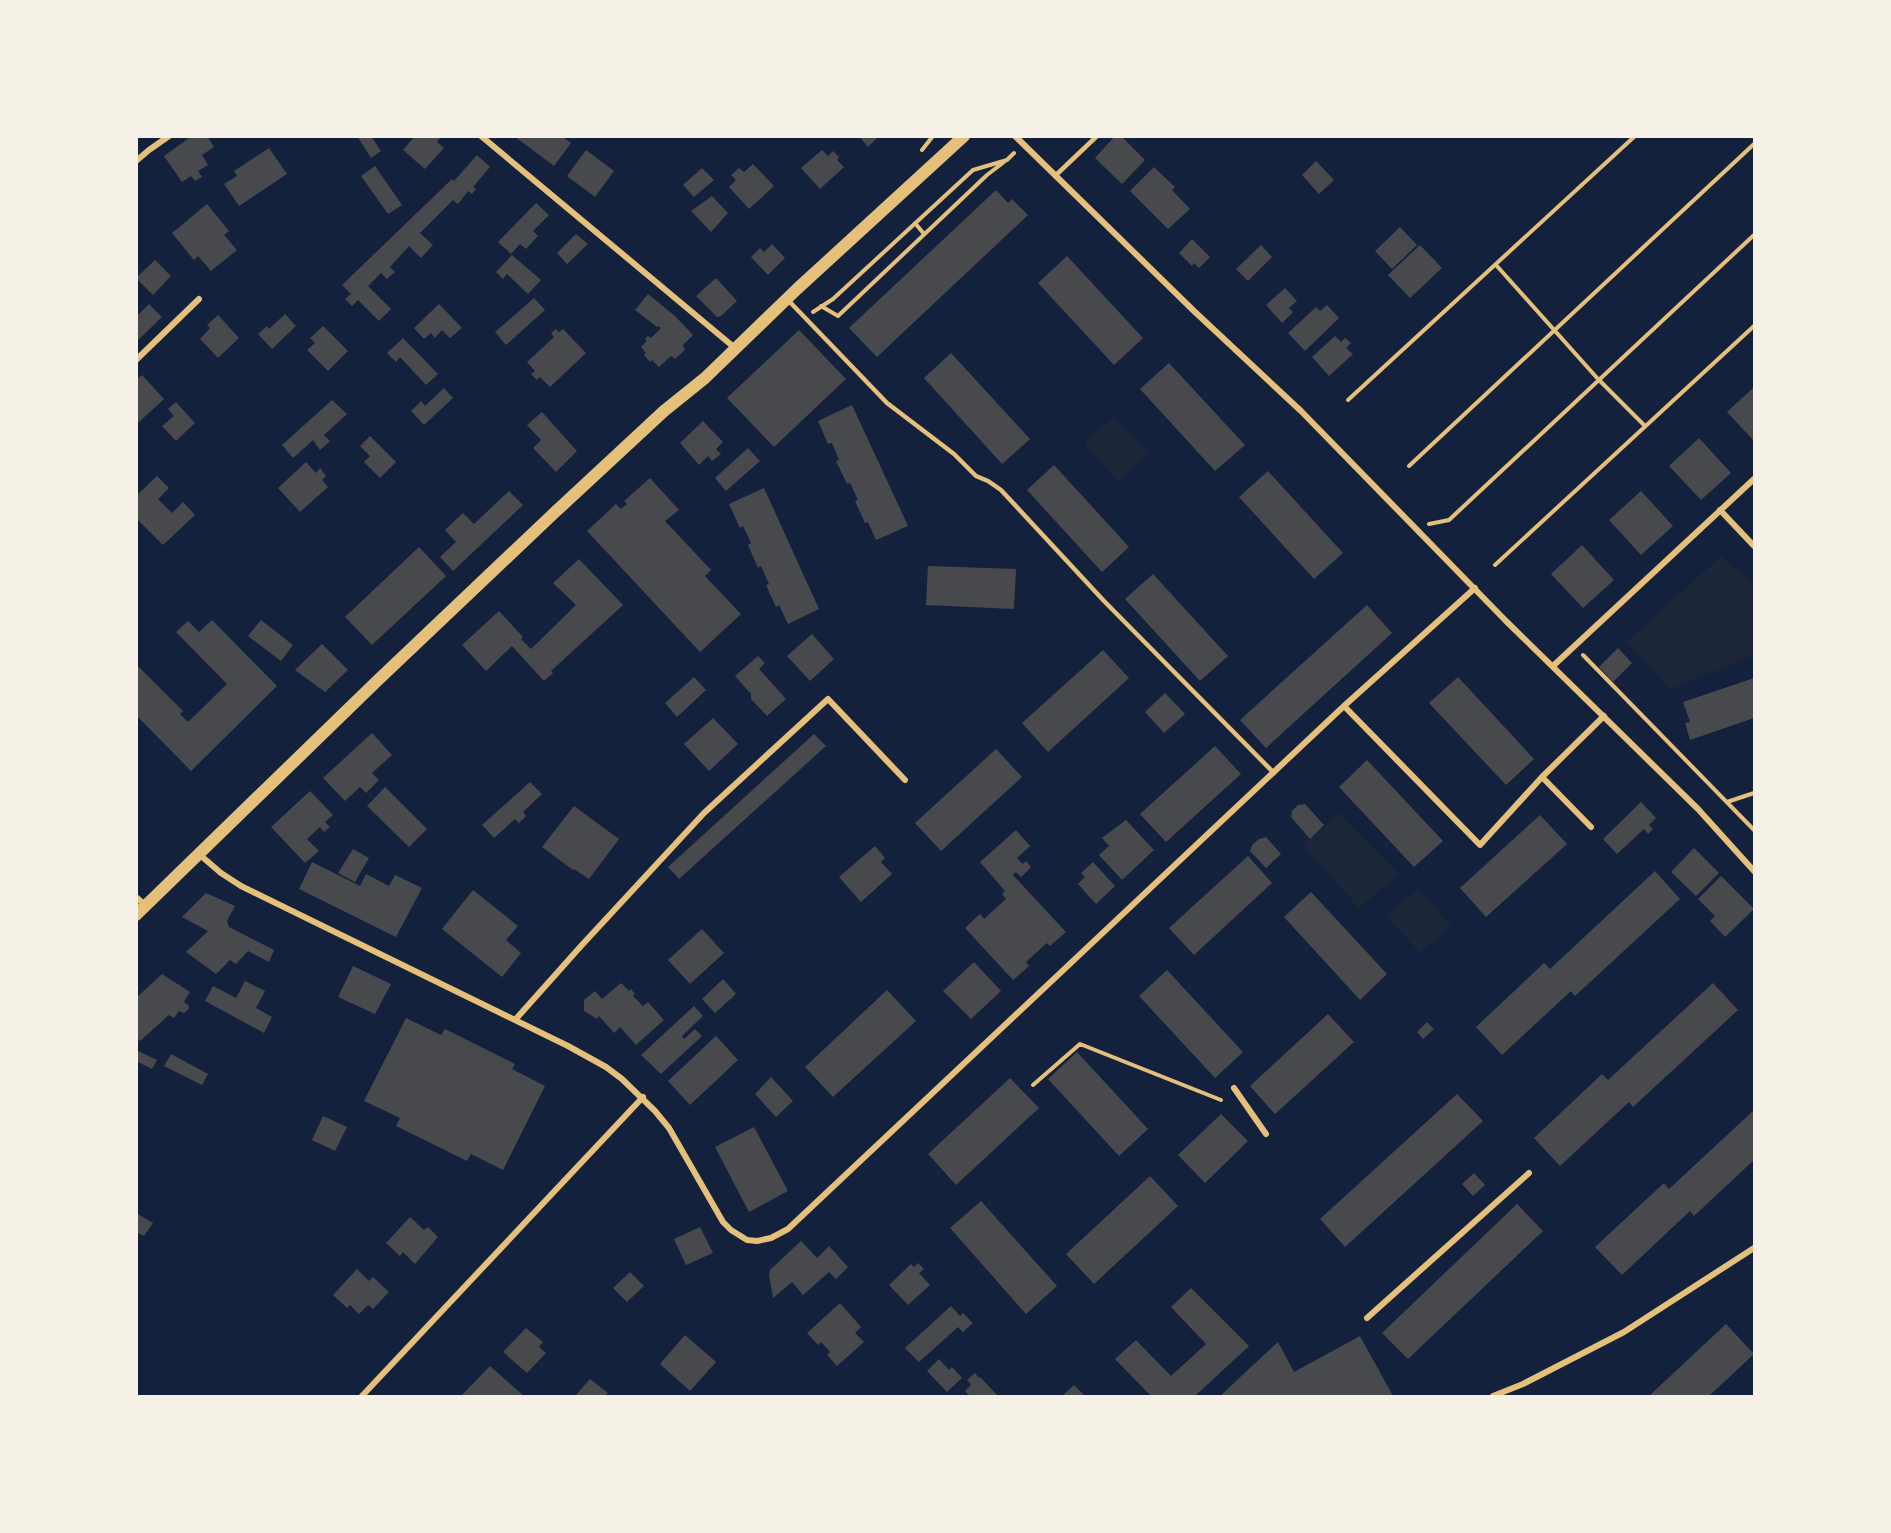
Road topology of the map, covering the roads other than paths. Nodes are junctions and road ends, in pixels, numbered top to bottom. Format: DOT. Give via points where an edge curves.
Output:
graph roads {
  1 [pos="169,136"];
  2 [pos="481,136"];
  3 [pos="964,136"];
  4 [pos="1015,136"];
  5 [pos="1097,136"];
  6 [pos="136,161"];
  7 [pos="1055,176"];
  8 [pos="199,299"];
  9 [pos="787,299"];
  10 [pos="735,348"];
  11 [pos="136,360"];
  12 [pos="1755,478"];
  13 [pos="1720,510"];
  14 [pos="1755,546"];
  15 [pos="1475,588"];
  16 [pos="1553,666"];
  17 [pos="1344,706"];
  18 [pos="1604,716"];
  19 [pos="1274,773"];
  20 [pos="1542,777"];
  21 [pos="904,780"];
  22 [pos="1591,827"];
  23 [pos="200,855"];
  24 [pos="1755,871"];
  25 [pos="136,897"];
  26 [pos="146,906"];
  27 [pos="136,915"];
  28 [pos="515,1020"];
  29 [pos="1234,1088"];
  30 [pos="643,1097"];
  31 [pos="1266,1134"];
  32 [pos="1529,1173"];
  33 [pos="1755,1248"];
  34 [pos="1367,1318"];
  35 [pos="362,1396"];
  36 [pos="1493,1396"];
  1 -- 6 [label="street"];
  2 -- 10 [label="street"];
  3 -- 9 [label="main road"];
  4 -- 7 [label="street"];
  5 -- 7 [label="lane"];
  7 -- 15 [label="street" via="1301,411"];
  8 -- 11 [label="street"];
  9 -- 10 [label="main road"];
  9 -- 19 [label="lane" via="887,403 954,454 976,476 1001,490"];
  10 -- 23 [label="main road" via="560,507"];
  12 -- 13 [label="street"];
  13 -- 14 [label="street"];
  13 -- 16 [label="street"];
  15 -- 16 [label="street"];
  15 -- 17 [label="street"];
  16 -- 18 [label="street"];
  17 -- 19 [label="street"];
  17 -- 20 [label="street" via="1480,845"];
  18 -- 20 [label="street"];
  18 -- 24 [label="street"];
  19 -- 30 [label="street" via="869,1155 788,1229 771,1238 747,1240 723,1222 669,1128"];
  20 -- 22 [label="street"];
  21 -- 28 [label="street" via="828,699 704,813"];
  23 -- 26 [label="main road"];
  23 -- 28 [label="street" via="241,886"];
  25 -- 26 [label="street"];
  26 -- 27 [label="main road"];
  28 -- 30 [label="street" via="599,1062"];
  29 -- 31 [label="street"];
  30 -- 35 [label="street"];
  32 -- 34 [label="street"];
  33 -- 36 [label="street" via="1624,1332"];
}
